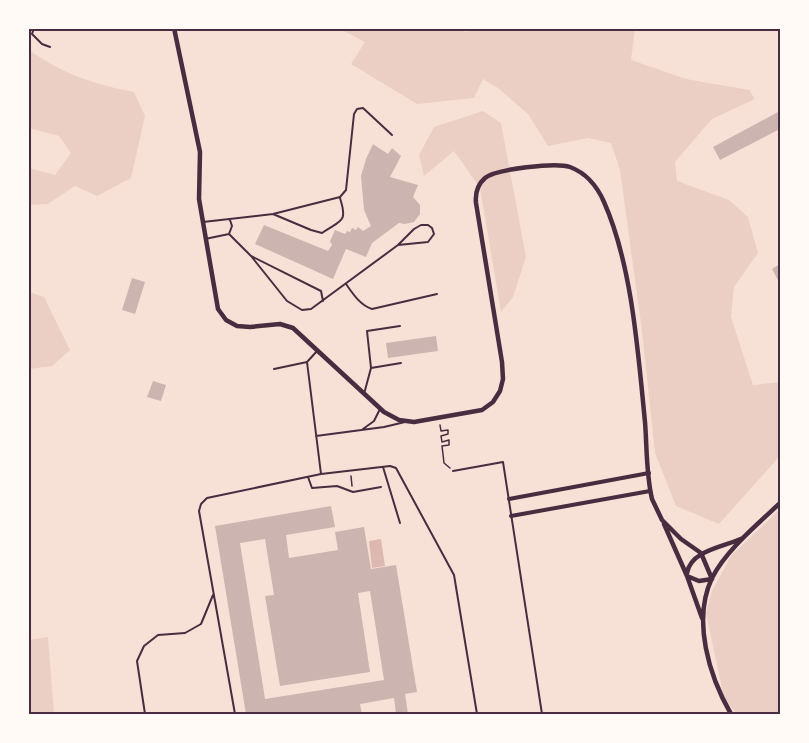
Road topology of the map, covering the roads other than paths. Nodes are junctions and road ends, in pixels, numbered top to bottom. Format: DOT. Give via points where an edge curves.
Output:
graph roads {
  1 [pos="34,28"];
  2 [pos="174,28"];
  3 [pos="50,47"];
  4 [pos="392,135"];
  5 [pos="340,197"];
  6 [pos="273,214"];
  7 [pos="230,220"];
  8 [pos="202,222"];
  9 [pos="229,234"];
  10 [pos="205,240"];
  11 [pos="398,245"];
  12 [pos="251,256"];
  13 [pos="346,284"];
  14 [pos="437,294"];
  15 [pos="323,301"];
  16 [pos="400,326"];
  17 [pos="318,350"];
  18 [pos="307,362"];
  19 [pos="401,363"];
  20 [pos="371,368"];
  21 [pos="274,369"];
  22 [pos="364,394"];
  23 [pos="380,408"];
  24 [pos="406,422"];
  25 [pos="363,429"];
  26 [pos="316,436"];
  27 [pos="383,467"];
  28 [pos="453,471"];
  29 [pos="649,473"];
  30 [pos="321,474"];
  31 [pos="308,477"];
  32 [pos="381,487"];
  33 [pos="650,491"];
  34 [pos="509,499"];
  35 [pos="780,503"];
  36 [pos="512,516"];
  37 [pos="662,520"];
  38 [pos="400,524"];
  39 [pos="744,537"];
  40 [pos="701,553"];
  41 [pos="687,576"];
  42 [pos="712,579"];
  43 [pos="213,593"];
  44 [pos="702,618"];
  45 [pos="145,714"];
  46 [pos="236,714"];
  47 [pos="477,714"];
  48 [pos="542,714"];
  49 [pos="731,714"];
  1 -- 3 [label="lane" via="32,34"];
  2 -- 8 [label="street" via="200,152"];
  4 -- 5 [label="lane" via="363,108 356,110 346,190"];
  5 -- 6 [label="lane"];
  5 -- 6 [label="lane" via="345,213 322,233"];
  6 -- 7 [label="lane"];
  7 -- 8 [label="lane"];
  7 -- 9 [label="lane"];
  8 -- 10 [label="street"];
  9 -- 10 [label="lane"];
  9 -- 12 [label="lane"];
  10 -- 17 [label="street" via="216,304 226,320 245,327 289,326"];
  11 -- 11 [label="lane" via="428,242 434,231 421,225"];
  11 -- 13 [label="lane"];
  12 -- 15 [label="lane" via="311,284 321,291"];
  12 -- 15 [label="lane" via="294,307 310,309"];
  13 -- 14 [label="lane" via="372,309"];
  13 -- 15 [label="lane"];
  16 -- 20 [label="lane" via="367,331"];
  17 -- 18 [label="lane"];
  17 -- 22 [label="street"];
  18 -- 21 [label="lane"];
  18 -- 26 [label="lane"];
  19 -- 20 [label="lane"];
  20 -- 22 [label="lane"];
  22 -- 23 [label="street"];
  23 -- 24 [label="street"];
  23 -- 25 [label="lane" via="374,421"];
  24 -- 25 [label="lane"];
  24 -- 29 [label="street" via="474,413 497,398 503,382 476,203 478,187 494,173 549,164 566,166 586,177 598,190 620,249 637,349"];
  25 -- 26 [label="lane"];
  26 -- 30 [label="lane"];
  27 -- 30 [label="lane"];
  27 -- 38 [label="lane"];
  27 -- 47 [label="lane" via="396,468 454,575"];
  28 -- 34 [label="lane" via="503,462"];
  29 -- 33 [label="street"];
  29 -- 34 [label="street"];
  30 -- 31 [label="lane"];
  31 -- 32 [label="lane" via="312,488 337,486 353,492"];
  31 -- 43 [label="lane" via="207,498 201,504"];
  33 -- 36 [label="street"];
  33 -- 37 [label="street"];
  34 -- 36 [label="lane"];
  35 -- 39 [label="street"];
  36 -- 48 [label="lane"];
  37 -- 40 [label="street"];
  37 -- 41 [label="street"];
  39 -- 40 [label="street"];
  39 -- 42 [label="street"];
  40 -- 41 [label="street" via="690,563"];
  40 -- 42 [label="street"];
  41 -- 42 [label="street" via="699,581"];
  41 -- 44 [label="street"];
  42 -- 44 [label="street"];
  43 -- 45 [label="lane" via="201,624 185,633 158,635 144,646 137,662"];
  43 -- 46 [label="lane"];
  44 -- 49 [label="street" via="712,668"];
}
